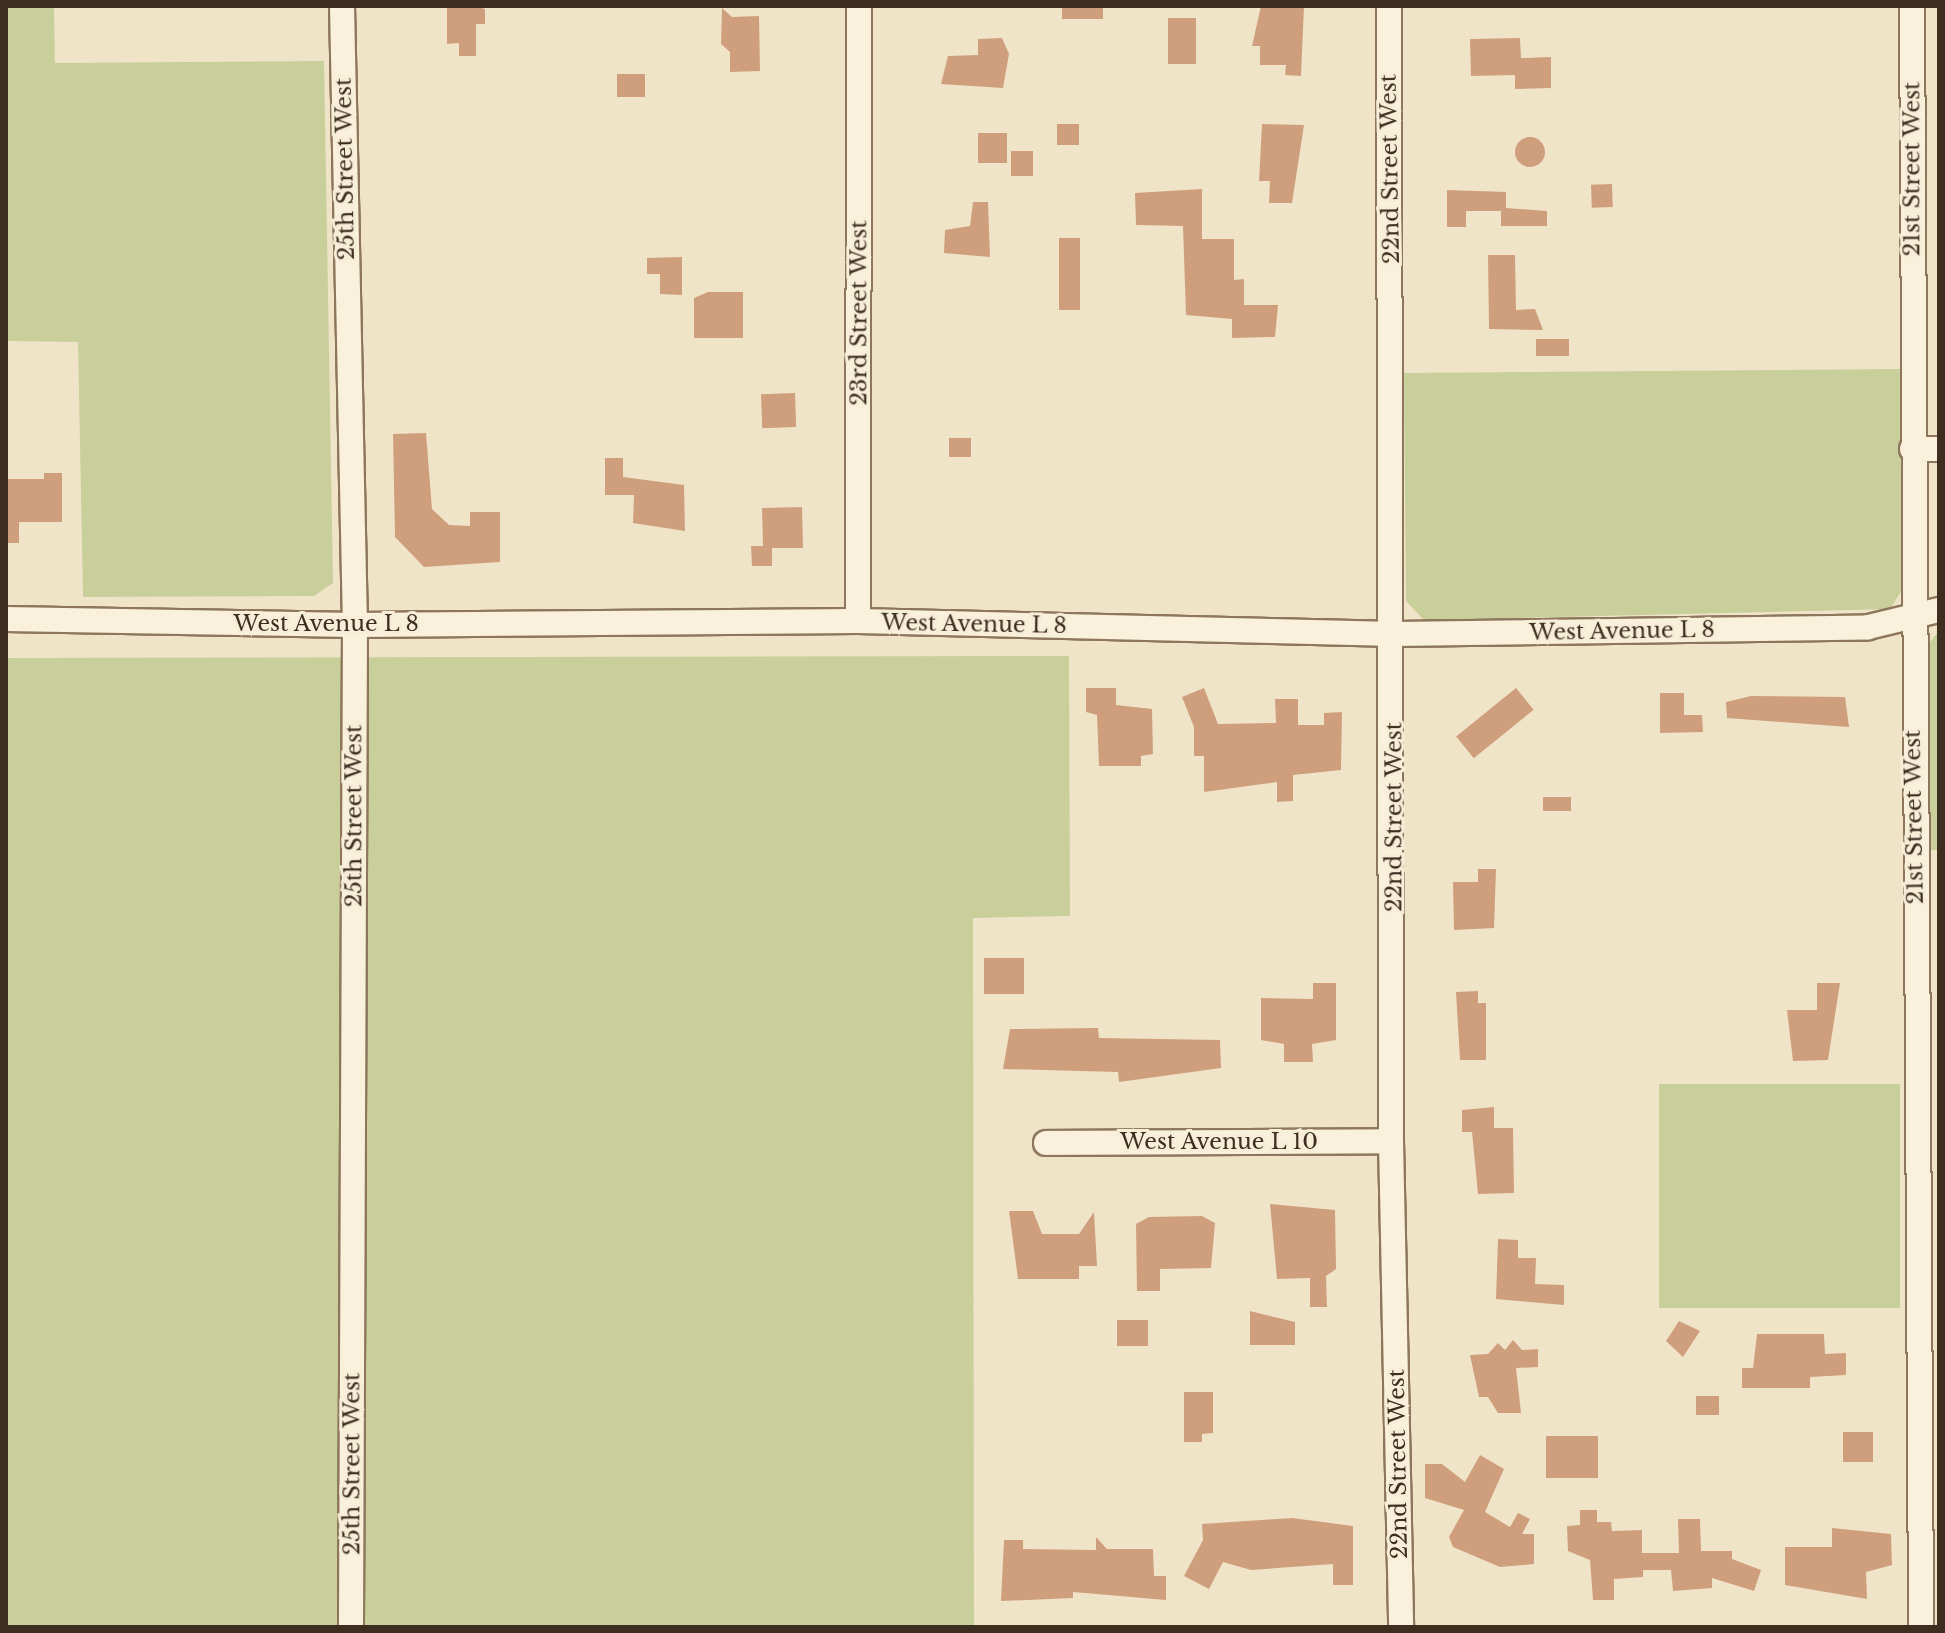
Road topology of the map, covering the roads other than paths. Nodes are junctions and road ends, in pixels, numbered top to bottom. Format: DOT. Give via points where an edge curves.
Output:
graph roads {
  1 [pos="342,6"];
  2 [pos="859,6"];
  3 [pos="1389,6"];
  4 [pos="1912,6"];
  5 [pos="1912,449"];
  6 [pos="1939,449"];
  7 [pos="1939,610"];
  8 [pos="1912,611"];
  9 [pos="6,619"];
  10 [pos="858,621"];
  11 [pos="355,625"];
  12 [pos="1395,634"];
  13 [pos="1391,1141"];
  14 [pos="1046,1143"];
  15 [pos="351,1627"];
  16 [pos="1401,1627"];
  17 [pos="1921,1627"];
  1 -- 11 [label="street, 25th Street West"];
  2 -- 10 [label="street, 23rd Street West"];
  3 -- 12 [label="street, 22nd Street West"];
  4 -- 5 [label="street, 21st Street West"];
  5 -- 6 [label="street"];
  5 -- 8 [label="street, 21st Street West"];
  7 -- 8 [label="street, West Avenue L 8"];
  8 -- 12 [label="street, West Avenue L 8" via="1868,627"];
  8 -- 17 [label="street, 21st Street West"];
  9 -- 11 [label="street, West Avenue L 8"];
  10 -- 11 [label="street, West Avenue L 8"];
  10 -- 12 [label="street, West Avenue L 8"];
  11 -- 15 [label="street, 25th Street West"];
  12 -- 13 [label="street, 22nd Street West"];
  13 -- 14 [label="street, West Avenue L 10"];
  13 -- 16 [label="street, 22nd Street West"];
}
